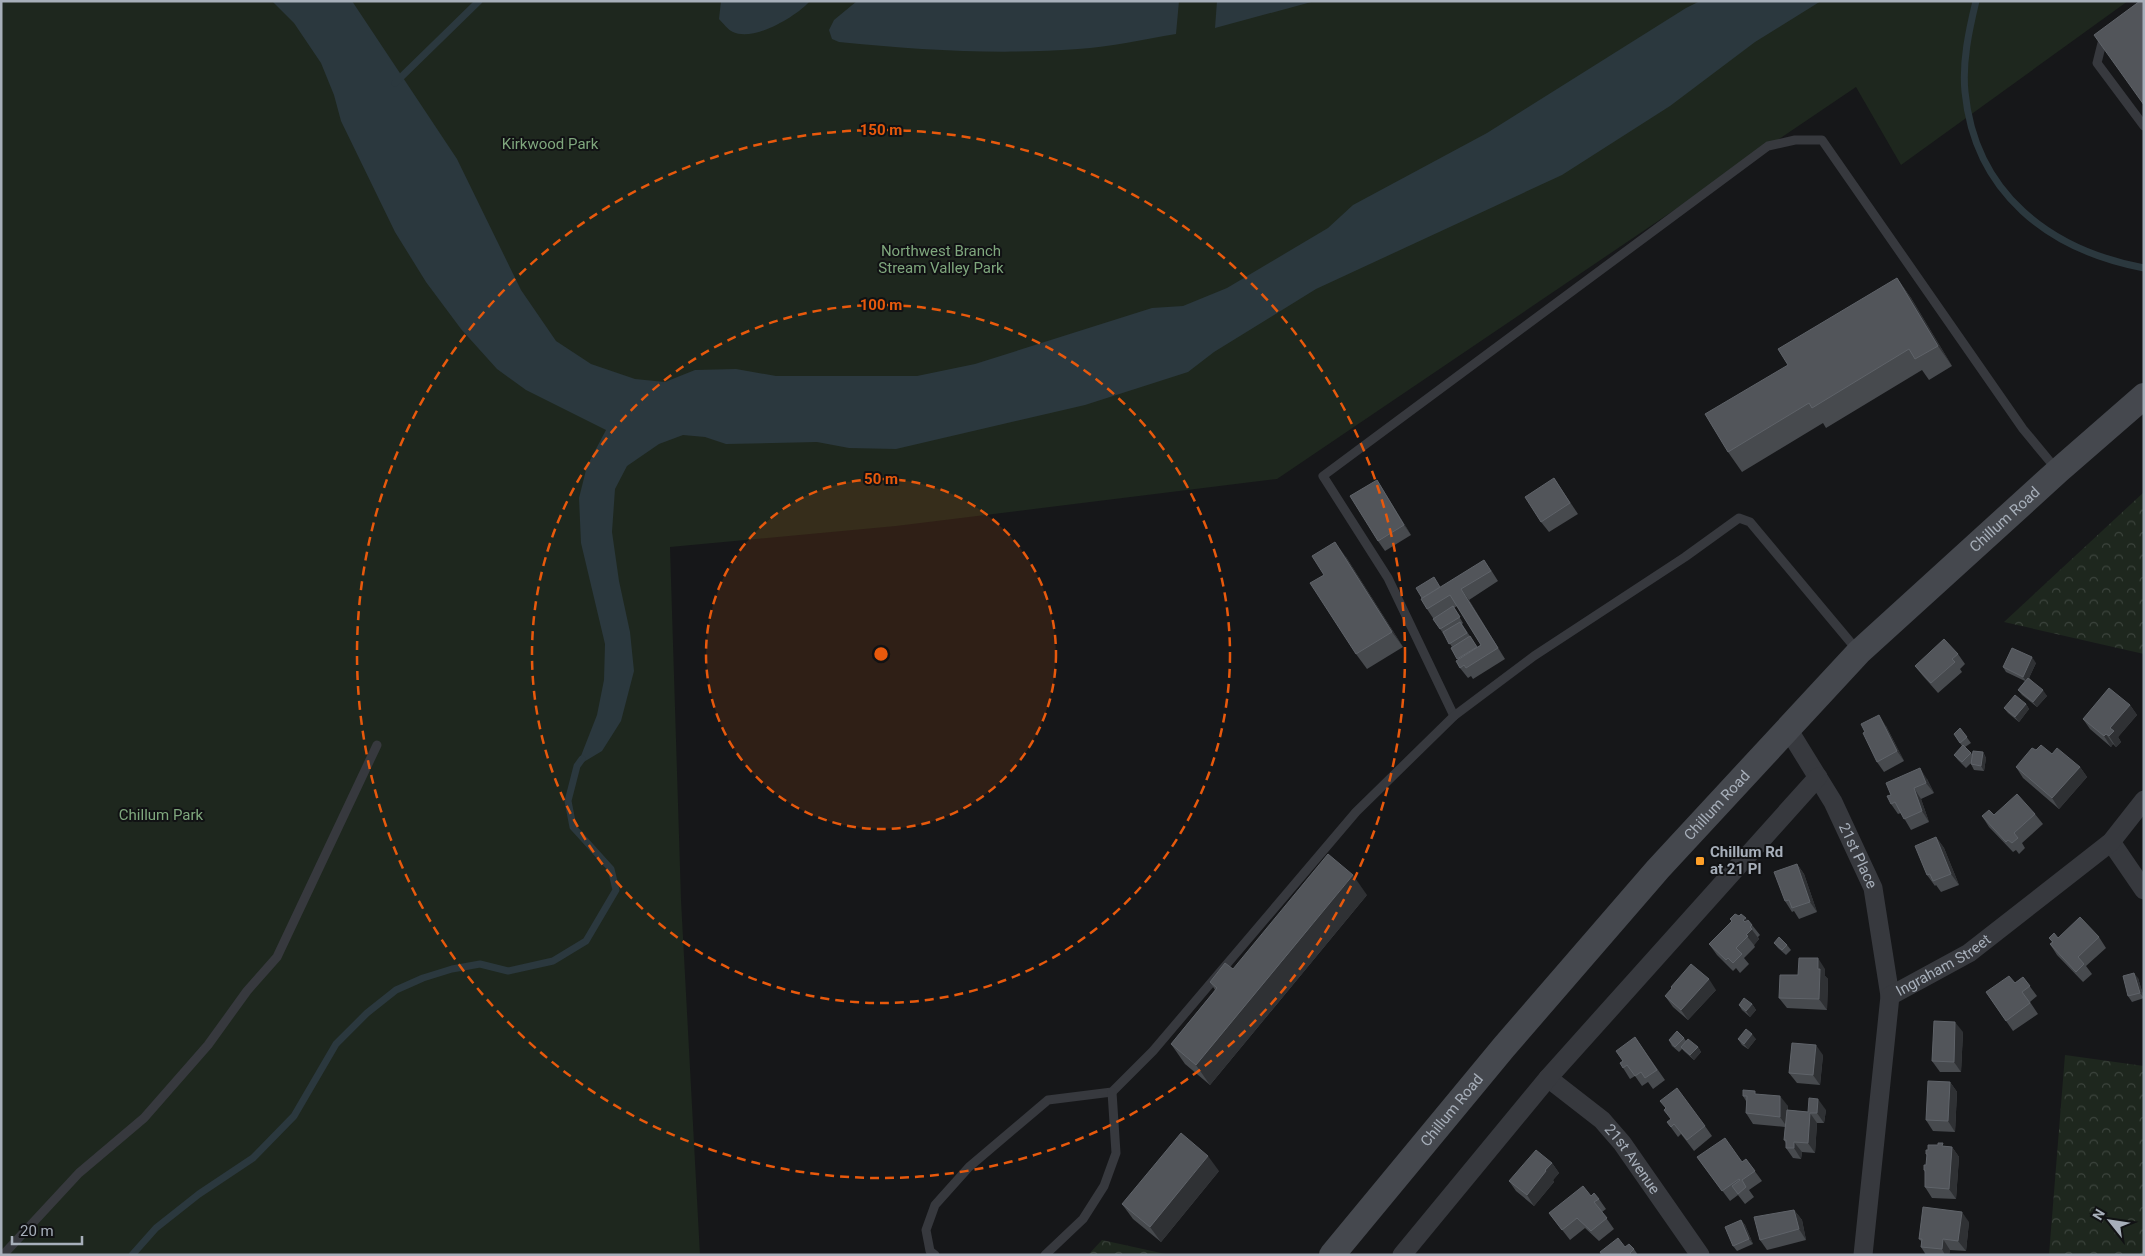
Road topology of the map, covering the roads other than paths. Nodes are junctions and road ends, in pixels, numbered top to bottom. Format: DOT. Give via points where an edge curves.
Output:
graph roads {
  1 [pos="2114,27"];
  2 [pos="2144,126"];
  3 [pos="2144,396"];
  4 [pos="2058,471"];
  5 [pos="1859,652"];
  6 [pos="1454,716"];
  7 [pos="1788,729"];
  8 [pos="377,745"];
  9 [pos="1818,777"];
  10 [pos="2144,800"];
  11 [pos="2111,842"];
  12 [pos="2144,890"];
  13 [pos="1890,996"];
  14 [pos="1548,1078"];
  15 [pos="1112,1092"];
  16 [pos="3,1255"];
  17 [pos="935,1255"];
  18 [pos="1045,1255"];
  19 [pos="1332,1255"];
  20 [pos="1402,1255"];
  21 [pos="1700,1255"];
  22 [pos="1863,1255"];
  1 -- 2 [label="lane" via="2104,36 2097,63"];
  3 -- 4 [label="main road, Chillum Road"];
  4 -- 5 [label="main road, Chillum Road"];
  4 -- 6 [label="lane" via="2023,429 1822,140 1794,140 1768,146 1323,476 1388,578"];
  5 -- 6 [label="lane" via="1750,522 1739,518 1534,656"];
  5 -- 7 [label="main road, Chillum Road"];
  6 -- 15 [label="lane" via="1356,812 1153,1051"];
  7 -- 9 [label="street, 21st Place"];
  7 -- 19 [label="main road, Chillum Road" via="1645,884 1504,1047"];
  8 -- 16 [label="lane" via="277,957 247,991 208,1045 144,1118 79,1172"];
  9 -- 13 [label="street, 21st Place" via="1834,802 1873,888"];
  9 -- 14 [label="street"];
  10 -- 11 [label="street, Ingraham Street"];
  11 -- 12 [label="street"];
  11 -- 13 [label="street, Ingraham Street" via="1969,953"];
  13 -- 22 [label="street, Ingraham Street"];
  14 -- 20 [label="street"];
  14 -- 21 [label="street, 21st Avenue" via="1602,1120 1622,1143"];
  15 -- 17 [label="lane" via="1048,1100 969,1167 935,1205 926,1230 930,1251"];
  15 -- 18 [label="lane" via="1116,1153 1104,1186 1082,1219"];
}
